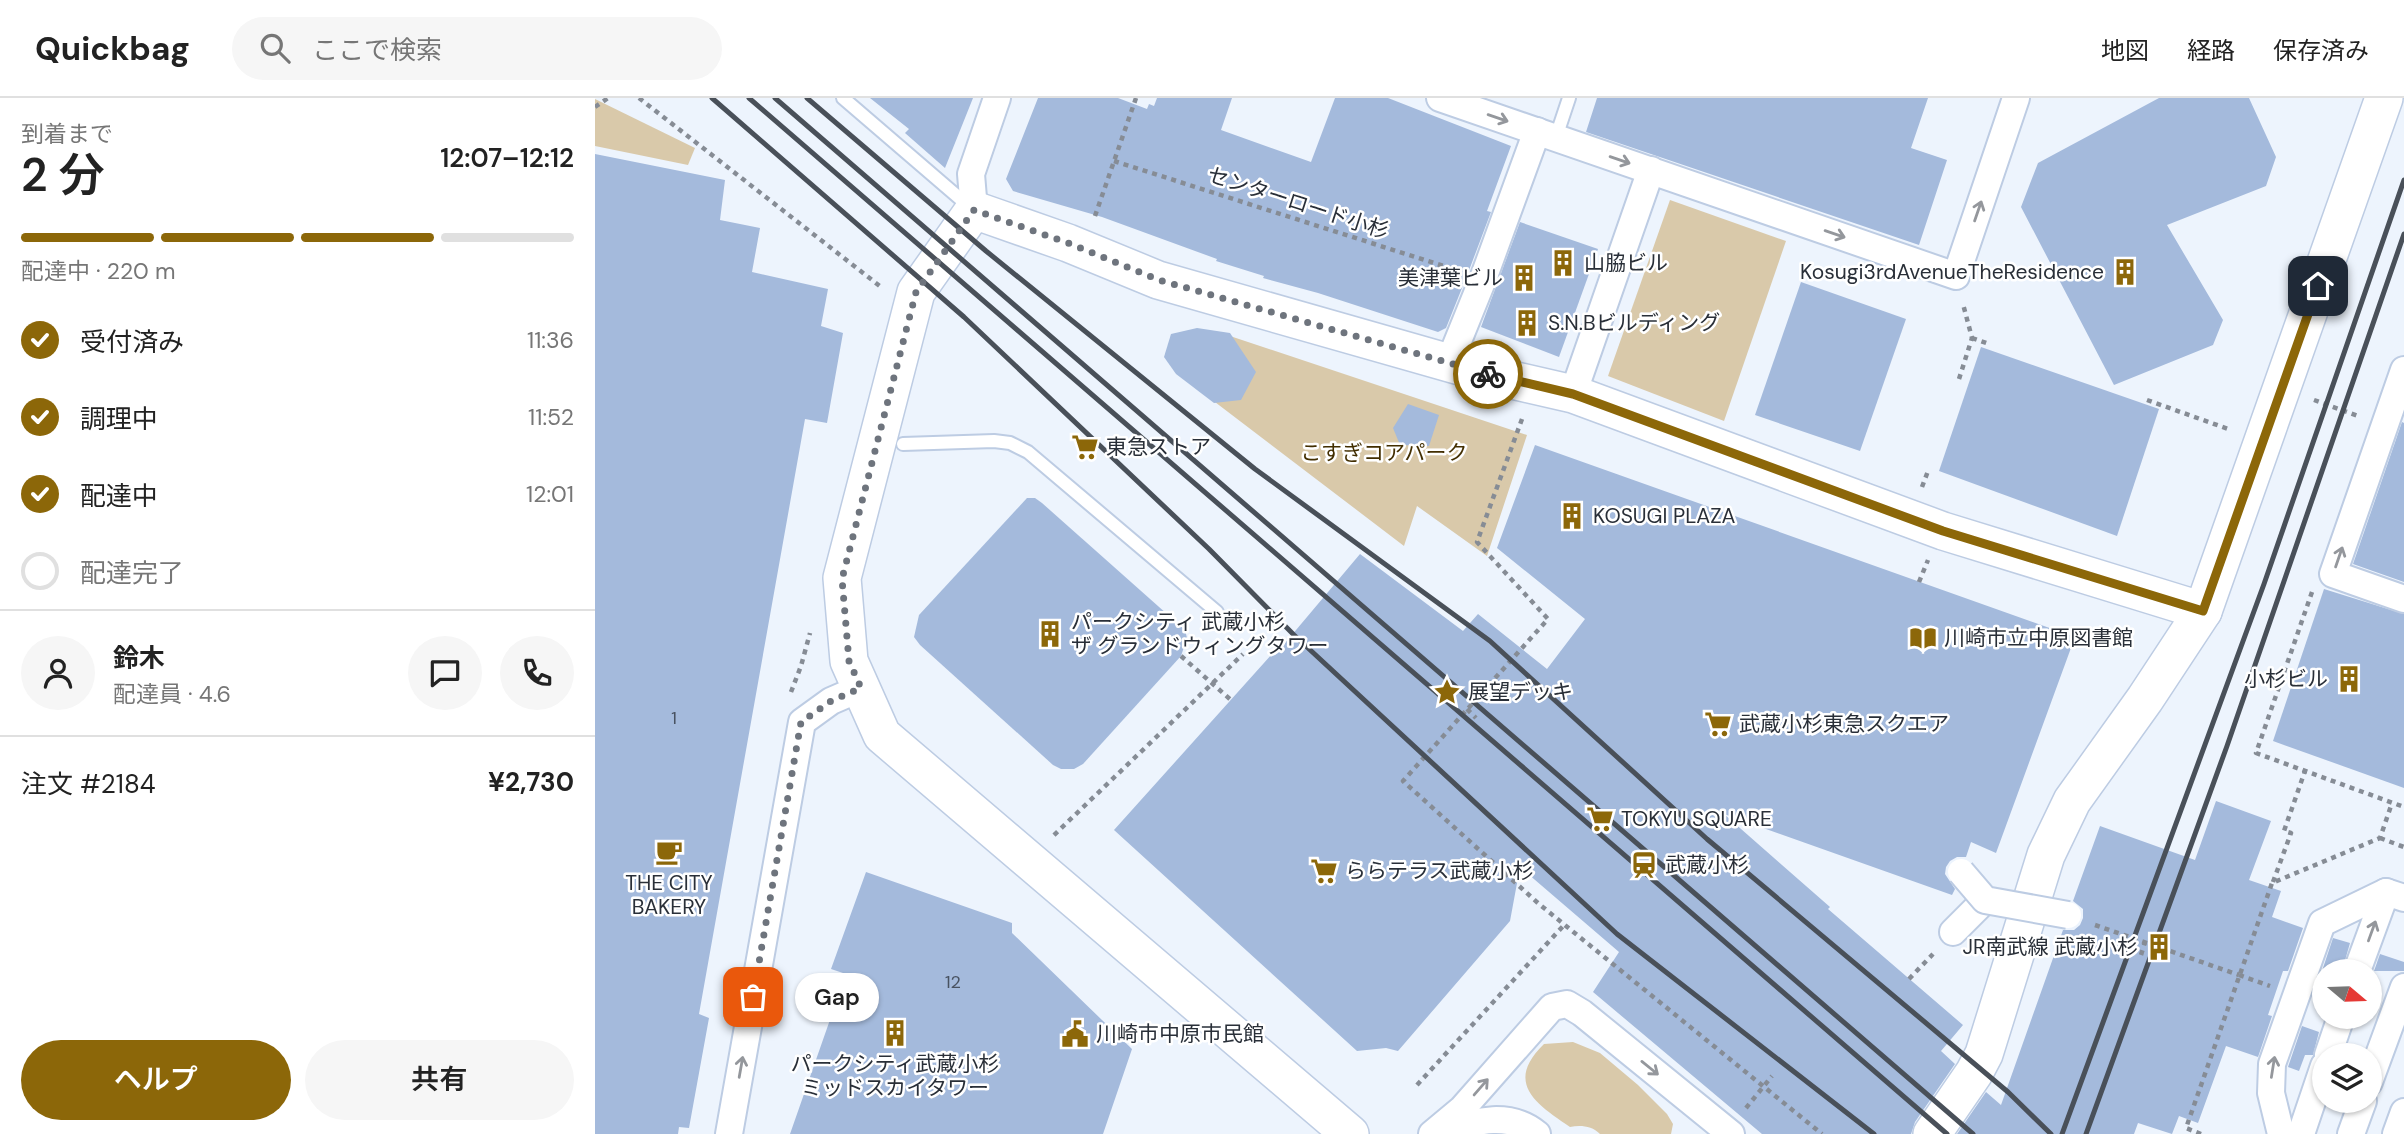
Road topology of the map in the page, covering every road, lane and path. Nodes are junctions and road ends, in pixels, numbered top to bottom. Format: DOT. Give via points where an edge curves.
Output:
graph roads {
  1 [pos="608,98"];
  2 [pos="639,98"];
  3 [pos="843,98"];
  4 [pos="997,98"];
  5 [pos="1136,98"];
  6 [pos="1440,98"];
  7 [pos="1569,98"];
  8 [pos="2016,98"];
  9 [pos="2384,98"];
  10 [pos="595,107"];
  11 [pos="1546,134"];
  12 [pos="1114,161"];
  13 [pos="1651,170"];
  14 [pos="974,210"];
  15 [pos="1092,226"];
  16 [pos="1458,271"];
  17 [pos="882,288"];
  18 [pos="1989,344"];
  19 [pos="1449,363"];
  20 [pos="2404,370"];
  21 [pos="1959,379"];
  22 [pos="1573,394"];
  23 [pos="2147,400"];
  24 [pos="2320,402"];
  25 [pos="1526,408"];
  26 [pos="2383,426"];
  27 [pos="2232,431"];
  28 [pos="903,444"];
  29 [pos="1930,554"];
  30 [pos="2333,574"];
  31 [pos="1919,582"];
  32 [pos="2404,599"];
  33 [pos="2203,611"];
  34 [pos="1217,612"];
  35 [pos="811,626"];
  36 [pos="1243,654"];
  37 [pos="1181,656"];
  38 [pos="801,666"];
  39 [pos="861,688"];
  40 [pos="1231,700"];
  41 [pos="1467,709"];
  42 [pos="1476,718"];
  43 [pos="2305,771"];
  44 [pos="2392,803"];
  45 [pos="2404,807"];
  46 [pos="2381,838"];
  47 [pos="1046,843"];
  48 [pos="2404,847"];
  49 [pos="1961,872"];
  50 [pos="2272,883"];
  51 [pos="2395,895"];
  52 [pos="1985,900"];
  53 [pos="2068,915"];
  54 [pos="1565,924"];
  55 [pos="1953,932"];
  56 [pos="2145,942"];
  57 [pos="2141,954"];
  58 [pos="2363,959"];
  59 [pos="2239,975"];
  60 [pos="2404,987"];
  61 [pos="2382,1047"];
  62 [pos="1772,1076"];
  63 [pos="1417,1084"];
  64 [pos="1763,1086"];
  65 [pos="2312,1101"];
  66 [pos="2404,1112"];
  67 [pos="2359,1113"];
  68 [pos="1736,1124"];
  69 [pos="729,1134"];
  70 [pos="1350,1134"];
  71 [pos="1432,1134"];
  72 [pos="1447,1134"];
  73 [pos="1537,1134"];
  74 [pos="1822,1134"];
  75 [pos="1932,1134"];
  76 [pos="2201,1134"];
  77 [pos="2281,1134"];
  78 [pos="2301,1134"];
  79 [pos="2351,1134"];
  80 [pos="2396,1134"];
  1 -- 10 [label="path"];
  2 -- 17 [label="path"];
  3 -- 14 [label="lane"];
  4 -- 14 [label="street" via="971,174"];
  5 -- 12 [label="path"];
  6 -- 11 [label="street, one-way"];
  7 -- 11 [label="lane"];
  13 -- 8 [label="street, one-way" via="1956,276"];
  9 -- 33 [label="street"];
  11 -- 13 [label="street, one-way"];
  11 -- 19 [label="street"];
  12 -- 15 [label="path"];
  12 -- 16 [label="path, センターロード小杉"];
  13 -- 22 [label="street"];
  14 -- 19 [label="street" via="1159,280"];
  14 -- 39 [label="street" via="916,292 842,579 849,661"];
  18 -- 21 [label="path" via="1972,338"];
  19 -- 22 [label="street"];
  20 -- 26 [label="street"];
  22 -- 33 [label="street" via="1943,531"];
  23 -- 27 [label="path"];
  24 -- 26 [label="path"];
  25 -- 41 [label="path" via="1477,542 1548,619"];
  30 -- 26 [label="street, one-way"];
  28 -- 34 [label="lane" via="994,441 1019,447"];
  29 -- 31 [label="path"];
  30 -- 32 [label="street"];
  30 -- 43 [label="path" via="2314,586 2256,753"];
  33 -- 75 [label="street" via="2072,801 2046,855 1984,1054"];
  35 -- 38 [label="path"];
  36 -- 47 [label="path"];
  37 -- 40 [label="path, bridge"];
  69 -- 39 [label="street, one-way" via="801,722"];
  39 -- 70 [label="street" via="882,735"];
  41 -- 42 [label="path"];
  41 -- 54 [label="path" via="1403,781"];
  43 -- 44 [label="path"];
  43 -- 50 [label="path" via="2284,831 2291,833"];
  44 -- 45 [label="path"];
  44 -- 46 [label="path"];
  46 -- 48 [label="path"];
  46 -- 50 [label="path"];
  49 -- 52 [label="street, bridge"];
  50 -- 59 [label="path"];
  58 -- 51 [label="street, one-way"];
  77 -- 51 [label="street, one-way" via="2271,1093 2272,1064 2322,923"];
  52 -- 53 [label="street, bridge"];
  52 -- 55 [label="street"];
  53 -- 56 [label="path, bridge"];
  54 -- 63 [label="path"];
  54 -- 64 [label="path"];
  56 -- 57 [label="path"];
  56 -- 59 [label="path, bridge"];
  59 -- 76 [label="path" via="2186,1128"];
  60 -- 61 [label="street"];
  62 -- 64 [label="path"];
  64 -- 68 [label="path"];
  64 -- 74 [label="path"];
  65 -- 78 [label="street"];
  66 -- 80 [label="street"];
  67 -- 79 [label="street"];
  71 -- 68 [label="street, one-way" via="1462,1109 1552,1007 1567,1004"];
  72 -- 73 [label="street" via="1483,1120 1511,1121"];
}
